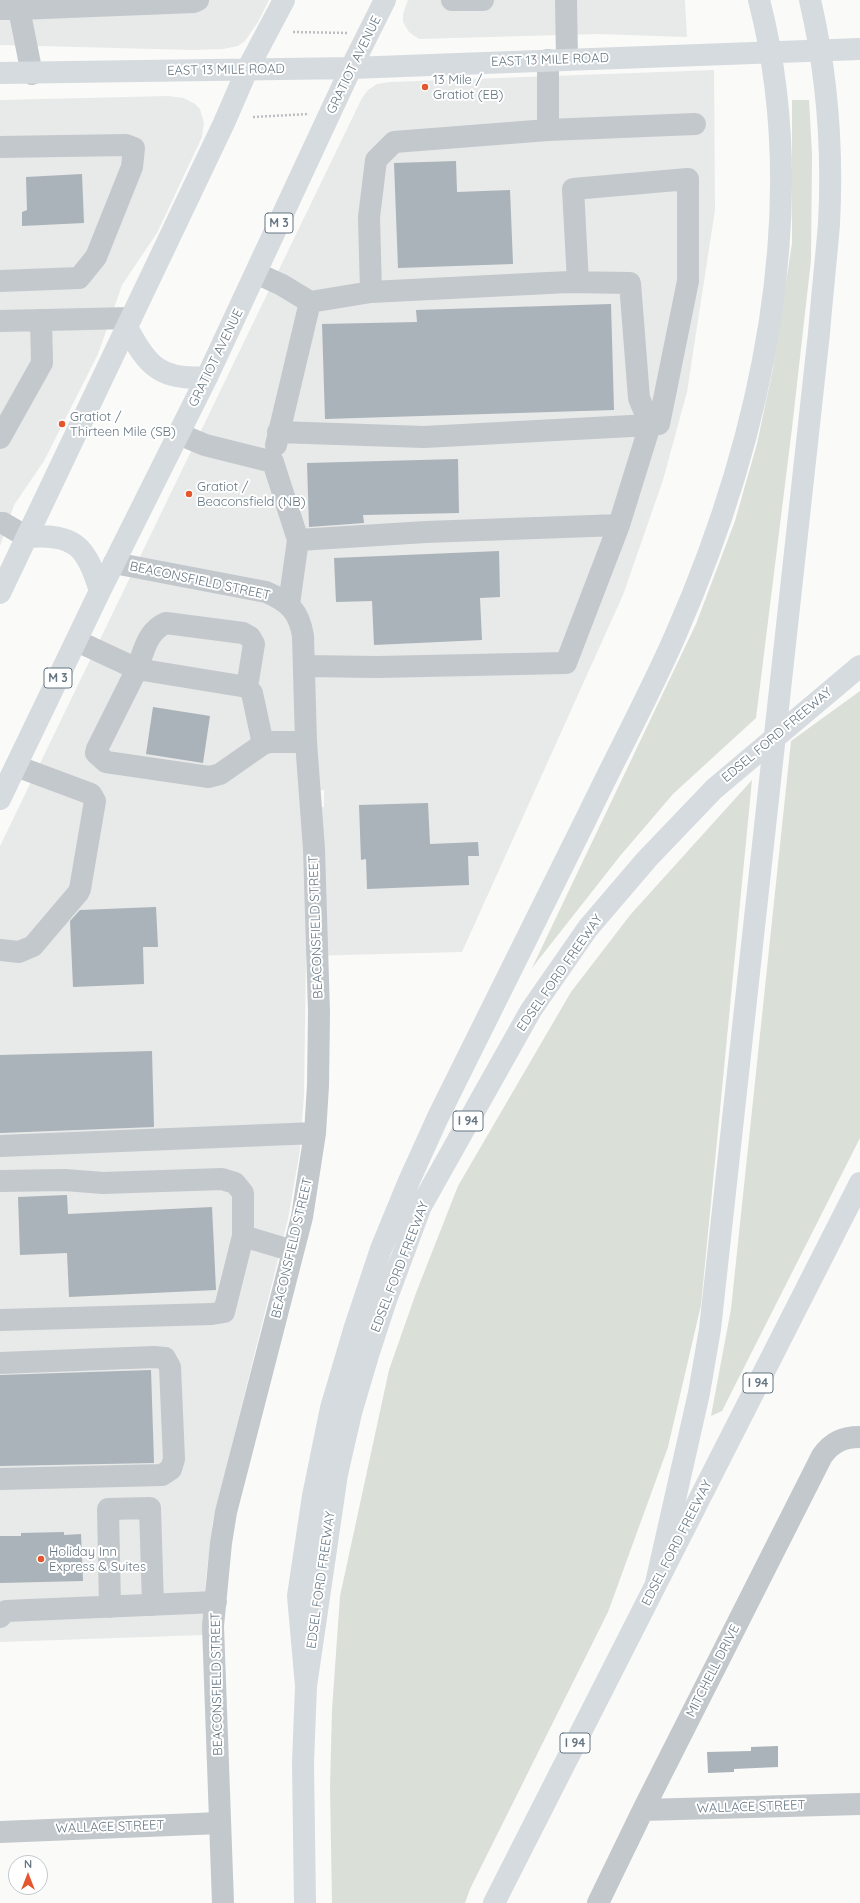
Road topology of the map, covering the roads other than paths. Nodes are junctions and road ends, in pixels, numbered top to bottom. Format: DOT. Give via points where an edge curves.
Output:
graph roads {
  1 [pos="198,0"];
  2 [pos="284,0"];
  3 [pos="385,0"];
  4 [pos="452,0"];
  5 [pos="483,0"];
  6 [pos="566,0"];
  7 [pos="759,0"];
  8 [pos="810,0"];
  9 [pos="83,3"];
  10 [pos="9,9"];
  11 [pos="860,49"];
  12 [pos="558,60"];
  13 [pos="351,68"];
  14 [pos="247,70"];
  15 [pos="0,73"];
  16 [pos="32,74"];
  17 [pos="695,124"];
  18 [pos="548,130"];
  19 [pos="0,147"];
  20 [pos="256,273"];
  21 [pos="0,280"];
  22 [pos="578,282"];
  23 [pos="371,292"];
  24 [pos="310,302"];
  25 [pos="40,320"];
  26 [pos="0,321"];
  27 [pos="129,322"];
  28 [pos="207,377"];
  29 [pos="650,425"];
  30 [pos="278,432"];
  31 [pos="178,434"];
  32 [pos="0,438"];
  33 [pos="273,462"];
  34 [pos="0,523"];
  35 [pos="619,525"];
  36 [pos="27,537"];
  37 [pos="298,540"];
  38 [pos="114,563"];
  39 [pos="100,591"];
  40 [pos="0,593"];
  41 [pos="289,604"];
  42 [pos="77,641"];
  43 [pos="304,666"];
  44 [pos="860,666"];
  45 [pos="137,669"];
  46 [pos="247,687"];
  47 [pos="306,742"];
  48 [pos="263,744"];
  49 [pos="16,766"];
  50 [pos="0,800"];
  51 [pos="0,950"];
  52 [pos="315,1133"];
  53 [pos="0,1146"];
  54 [pos="0,1181"];
  55 [pos="860,1182"];
  56 [pos="243,1236"];
  57 [pos="293,1251"];
  58 [pos="0,1320"];
  59 [pos="0,1363"];
  60 [pos="860,1437"];
  61 [pos="0,1479"];
  62 [pos="656,1583"];
  63 [pos="216,1602"];
  64 [pos="153,1605"];
  65 [pos="110,1607"];
  66 [pos="2,1612"];
  67 [pos="306,1686"];
  68 [pos="860,1804"];
  69 [pos="643,1810"];
  70 [pos="220,1823"];
  71 [pos="0,1832"];
  72 [pos="223,1903"];
  73 [pos="305,1903"];
  74 [pos="494,1903"];
  75 [pos="598,1903"];
  1 -- 9 [label="street"];
  2 -- 14 [label="main road"];
  3 -- 13 [label="main road, GRATIOT AVENUE / M 3"];
  4 -- 5 [label="street"];
  6 -- 12 [label="street"];
  7 -- 67 [label="main road" via="777,100 781,154 781,210 775,277 762,360 746,433 708,552 675,636 438,1116 381,1249 331,1408 313,1496 298,1596"];
  8 -- 62 [label="main road" via="819,42 829,149 828,224 819,333 710,1329 696,1406"];
  9 -- 10 [label="street"];
  10 -- 16 [label="street"];
  11 -- 12 [label="main road, EAST 13 MILE ROAD"];
  12 -- 13 [label="main road, EAST 13 MILE ROAD"];
  12 -- 18 [label="street"];
  13 -- 14 [label="main road, EAST 13 MILE ROAD"];
  13 -- 20 [label="main road, GRATIOT AVENUE / M 3"];
  14 -- 16 [label="main road, EAST 13 MILE ROAD"];
  14 -- 27 [label="main road"];
  15 -- 16 [label="main road, EAST 13 MILE ROAD"];
  17 -- 18 [label="street"];
  18 -- 23 [label="street" via="394,142 376,160 369,217"];
  19 -- 21 [label="street" via="126,145 134,148 132,167 96,257 79,278"];
  20 -- 24 [label="street"];
  20 -- 28 [label="main road, GRATIOT AVENUE / M 3"];
  22 -- 23 [label="street"];
  22 -- 29 [label="street" via="630,283 639,398"];
  22 -- 29 [label="street" via="573,189 688,179 688,281 659,424"];
  23 -- 24 [label="street"];
  24 -- 30 [label="street"];
  25 -- 26 [label="street"];
  25 -- 27 [label="street"];
  25 -- 32 [label="street" via="42,363"];
  27 -- 28 [label="main road" via="137,345 148,360 161,371 188,379"];
  27 -- 36 [label="main road"];
  28 -- 31 [label="main road, GRATIOT AVENUE / M 3"];
  29 -- 30 [label="street" via="424,437"];
  29 -- 35 [label="street"];
  30 -- 33 [label="street"];
  31 -- 33 [label="street" via="205,445"];
  31 -- 38 [label="main road, GRATIOT AVENUE / M 3"];
  33 -- 37 [label="street"];
  34 -- 36 [label="street"];
  35 -- 37 [label="street" via="426,532"];
  35 -- 43 [label="street" via="566,663"];
  36 -- 39 [label="main road" via="56,536 78,546 93,569"];
  36 -- 40 [label="main road"];
  37 -- 41 [label="street"];
  38 -- 39 [label="main road, GRATIOT AVENUE / M 3"];
  38 -- 41 [label="street, BEACONSFIELD STREET" via="252,588"];
  39 -- 42 [label="main road, GRATIOT AVENUE / M 3"];
  41 -- 43 [label="street, BEACONSFIELD STREET" via="301,625"];
  42 -- 45 [label="street"];
  42 -- 49 [label="main road, GRATIOT AVENUE / M 3"];
  43 -- 47 [label="street, BEACONSFIELD STREET"];
  44 -- 67 [label="main road, EDSEL FORD FREEWAY / I 94" via="714,788 647,859 588,928 531,1010 421,1206 386,1300 351,1413 337,1474"];
  45 -- 46 [label="street"];
  45 -- 46 [label="street" via="151,632 166,623 243,633 250,637 254,644"];
  45 -- 48 [label="street" via="97,749 96,754 102,760 209,777 220,774"];
  46 -- 48 [label="street" via="252,693"];
  47 -- 48 [label="street"];
  47 -- 52 [label="street, BEACONSFIELD STREET" via="314,849 319,1012"];
  49 -- 50 [label="main road, GRATIOT AVENUE / M 3"];
  49 -- 51 [label="street" via="91,794 95,801 78,893 33,946 19,952"];
  52 -- 53 [label="street"];
  52 -- 57 [label="street, BEACONSFIELD STREET" via="302,1217"];
  54 -- 56 [label="street" via="66,1180 102,1183 222,1179 235,1183 243,1193"];
  55 -- 62 [label="main road, EDSEL FORD FREEWAY / I 94"];
  56 -- 57 [label="street"];
  56 -- 58 [label="street" via="224,1312"];
  57 -- 63 [label="street, BEACONSFIELD STREET" via="226,1512"];
  59 -- 61 [label="street" via="165,1358 170,1367 174,1459 170,1469 162,1475"];
  60 -- 69 [label="street, MITCHELL DRIVE" via="842,1439 828,1448 822,1456"];
  62 -- 74 [label="main road, EDSEL FORD FREEWAY / I 94"];
  63 -- 64 [label="street"];
  63 -- 70 [label="street, BEACONSFIELD STREET" via="213,1626"];
  64 -- 65 [label="street"];
  64 -- 65 [label="street" via="150,1508 108,1509"];
  65 -- 66 [label="street"];
  67 -- 73 [label="main road, EDSEL FORD FREEWAY / I 94" via="303,1763"];
  68 -- 69 [label="street, WALLACE STREET"];
  69 -- 75 [label="street, MITCHELL DRIVE"];
  70 -- 71 [label="street, WALLACE STREET"];
  70 -- 72 [label="street, BEACONSFIELD STREET"];
}
